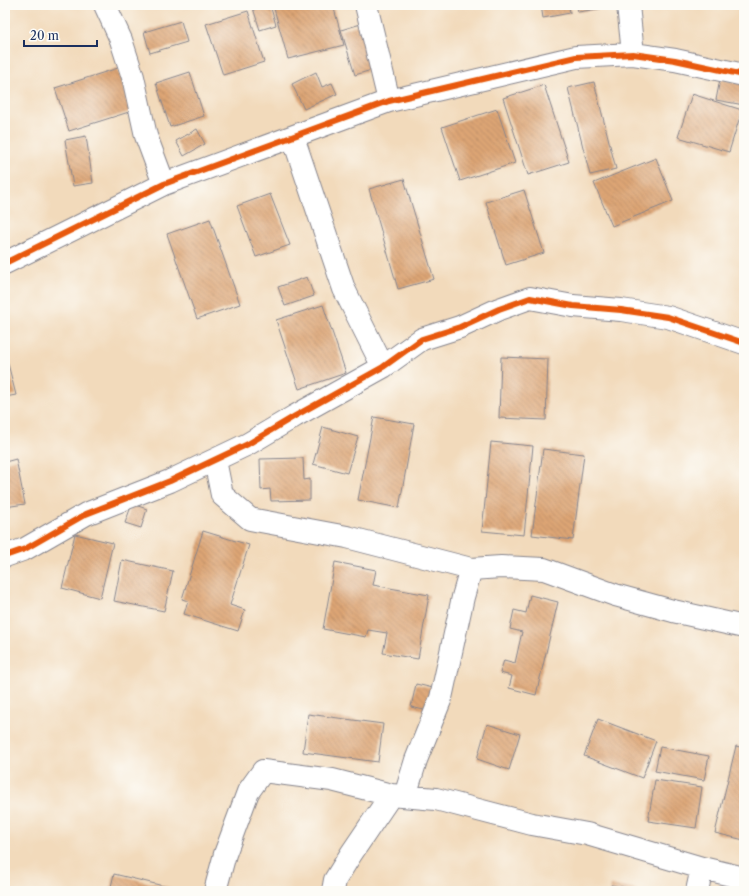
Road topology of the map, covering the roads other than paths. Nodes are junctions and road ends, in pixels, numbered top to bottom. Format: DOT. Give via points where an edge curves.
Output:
graph roads {
  1 [pos="105,5"];
  2 [pos="366,5"];
  3 [pos="628,5"];
  4 [pos="633,54"];
  5 [pos="744,75"];
  6 [pos="389,101"];
  7 [pos="293,137"];
  8 [pos="164,184"];
  9 [pos="5,263"];
  10 [pos="744,344"];
  11 [pos="383,367"];
  12 [pos="215,460"];
  13 [pos="5,556"];
  14 [pos="471,569"];
  15 [pos="744,627"];
  16 [pos="398,795"];
  17 [pos="702,868"];
  18 [pos="744,878"];
  19 [pos="215,891"];
  20 [pos="333,891"];
  21 [pos="697,891"];
  1 -- 8 [label="street" via="121,40 133,77 146,136"];
  2 -- 6 [label="street"];
  3 -- 4 [label="street"];
  4 -- 5 [label="street"];
  4 -- 6 [label="street" via="576,57"];
  6 -- 7 [label="street"];
  7 -- 8 [label="street"];
  7 -- 11 [label="street" via="344,289"];
  8 -- 9 [label="street"];
  10 -- 11 [label="street" via="668,317 573,306 530,298 460,327 422,339"];
  11 -- 12 [label="street"];
  12 -- 13 [label="street" via="86,514 25,549"];
  12 -- 14 [label="street" via="222,495 250,519 347,537"];
  14 -- 15 [label="street" via="544,569 615,595"];
  14 -- 16 [label="street" via="441,698 422,746"];
  16 -- 17 [label="street" via="436,799 532,824 587,834"];
  16 -- 19 [label="street" via="332,780 263,771 248,792 225,854"];
  16 -- 20 [label="street" via="351,854 335,880"];
  17 -- 18 [label="street"];
  17 -- 21 [label="street"];
}
